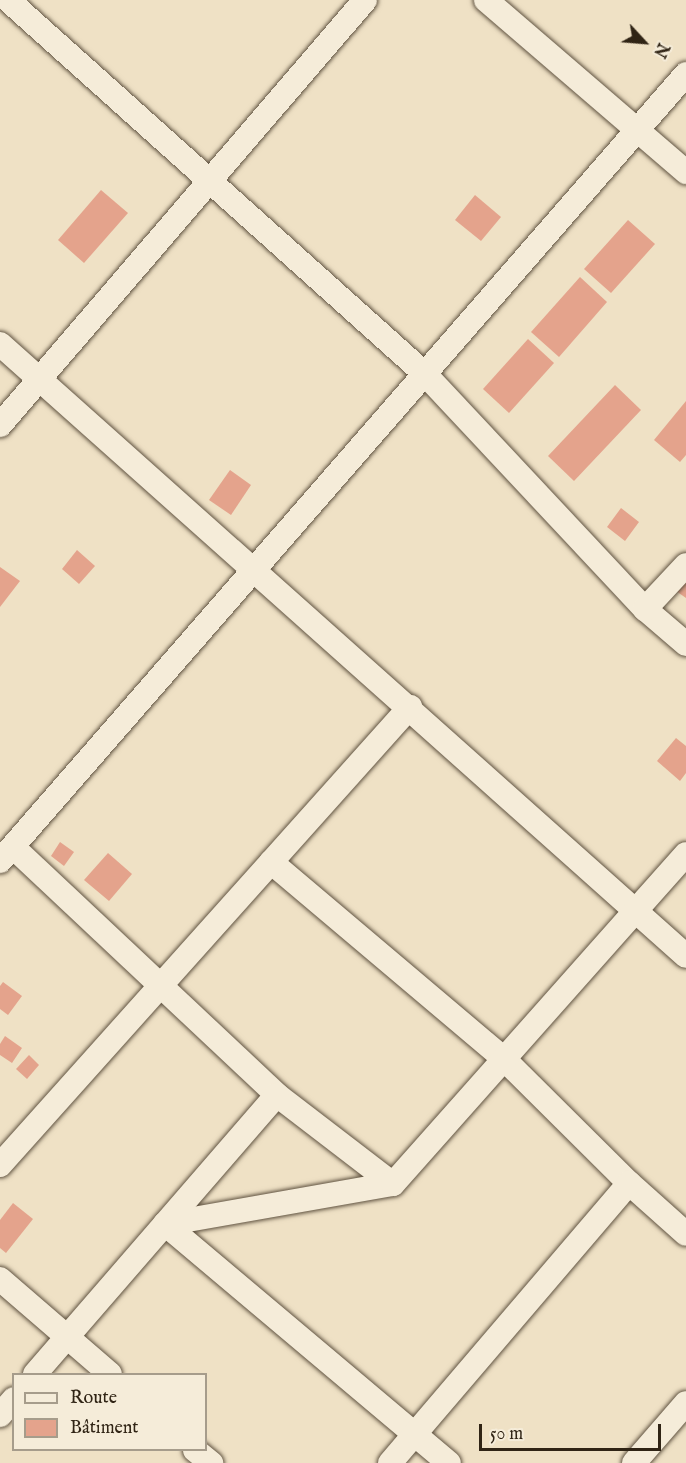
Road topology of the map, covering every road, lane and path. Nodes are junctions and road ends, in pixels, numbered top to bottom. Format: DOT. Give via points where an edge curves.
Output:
graph roads {
  1 [pos="8,0"];
  2 [pos="365,0"];
  3 [pos="486,0"];
  4 [pos="686,74"];
  5 [pos="637,130"];
  6 [pos="686,172"];
  7 [pos="210,181"];
  8 [pos="0,344"];
  9 [pos="425,374"];
  10 [pos="39,379"];
  11 [pos="0,424"];
  12 [pos="686,565"];
  13 [pos="254,569"];
  14 [pos="645,609"];
  15 [pos="686,644"];
  16 [pos="410,707"];
  17 [pos="6,854"];
  18 [pos="686,854"];
  19 [pos="271,862"];
  20 [pos="635,912"];
  21 [pos="686,956"];
  22 [pos="160,986"];
  23 [pos="504,1059"];
  24 [pos="277,1095"];
  25 [pos="0,1165"];
  26 [pos="629,1183"];
  27 [pos="393,1184"];
  28 [pos="165,1224"];
  29 [pos="686,1234"];
  30 [pos="0,1279"];
  31 [pos="67,1337"];
  32 [pos="36,1373"];
  33 [pos="109,1373"];
  34 [pos="12,1402"];
  35 [pos="686,1403"];
  36 [pos="0,1415"];
  37 [pos="415,1434"];
  38 [pos="197,1451"];
  39 [pos="211,1463"];
  40 [pos="390,1463"];
  41 [pos="449,1463"];
  42 [pos="634,1463"];
  1 -- 7 [label="street"];
  2 -- 7 [label="street"];
  3 -- 5 [label="street"];
  4 -- 5 [label="street"];
  5 -- 6 [label="street"];
  5 -- 9 [label="street"];
  7 -- 9 [label="street"];
  7 -- 10 [label="street"];
  8 -- 10 [label="street"];
  9 -- 13 [label="street"];
  9 -- 14 [label="street"];
  10 -- 11 [label="street"];
  10 -- 13 [label="street"];
  12 -- 14 [label="street"];
  13 -- 16 [label="street"];
  13 -- 17 [label="street"];
  14 -- 15 [label="street"];
  16 -- 19 [label="street"];
  16 -- 20 [label="street"];
  17 -- 22 [label="street"];
  18 -- 20 [label="street"];
  19 -- 22 [label="street"];
  19 -- 23 [label="street"];
  20 -- 21 [label="street"];
  20 -- 23 [label="street"];
  22 -- 24 [label="street"];
  22 -- 25 [label="street"];
  23 -- 26 [label="street"];
  23 -- 27 [label="street"];
  24 -- 27 [label="street"];
  24 -- 28 [label="street"];
  26 -- 29 [label="street"];
  26 -- 37 [label="street"];
  27 -- 28 [label="street"];
  28 -- 31 [label="street"];
  28 -- 37 [label="street"];
  30 -- 31 [label="street"];
  31 -- 32 [label="street"];
  31 -- 33 [label="street"];
  34 -- 36 [label="street"];
  35 -- 42 [label="street"];
  37 -- 40 [label="street"];
  37 -- 41 [label="street"];
  38 -- 39 [label="street"];
}
